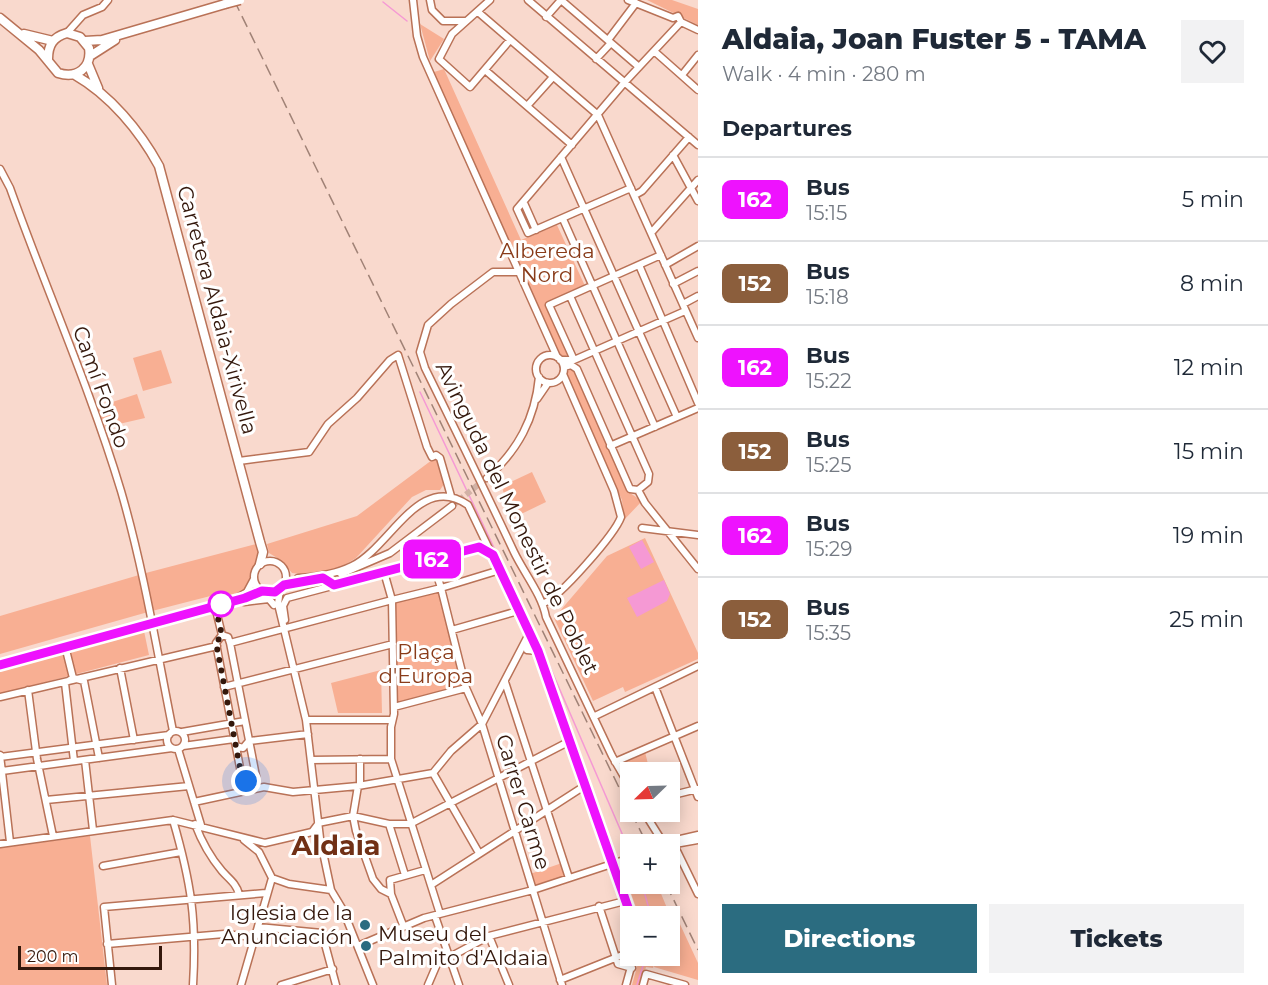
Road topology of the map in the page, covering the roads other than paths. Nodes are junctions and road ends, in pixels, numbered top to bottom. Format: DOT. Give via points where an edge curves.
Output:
graph roads {
  1 [pos="108,0"];
  2 [pos="240,0"];
  3 [pos="413,0"];
  4 [pos="430,0"];
  5 [pos="490,0"];
  6 [pos="528,0"];
  7 [pos="561,0"];
  8 [pos="628,0"];
  9 [pos="636,3"];
  10 [pos="0,11"];
  11 [pos="478,12"];
  12 [pos="546,16"];
  13 [pos="0,18"];
  14 [pos="79,21"];
  15 [pos="466,21"];
  16 [pos="677,22"];
  17 [pos="9,26"];
  18 [pos="698,30"];
  19 [pos="67,33"];
  20 [pos="128,33"];
  21 [pos="83,39"];
  22 [pos="510,40"];
  23 [pos="53,41"];
  24 [pos="609,41"];
  25 [pos="654,51"];
  26 [pos="698,55"];
  27 [pos="48,59"];
  28 [pos="596,59"];
  29 [pos="89,60"];
  30 [pos="639,67"];
  31 [pos="485,70"];
  32 [pos="75,75"];
  33 [pos="682,75"];
  34 [pos="553,76"];
  35 [pos="624,83"];
  36 [pos="698,90"];
  37 [pos="102,95"];
  38 [pos="527,106"];
  39 [pos="598,115"];
  40 [pos="688,137"];
  41 [pos="572,145"];
  42 [pos="698,145"];
  43 [pos="673,155"];
  44 [pos="561,157"];
  45 [pos="0,169"];
  46 [pos="698,180"];
  47 [pos="631,188"];
  48 [pos="691,189"];
  49 [pos="635,195"];
  50 [pos="698,201"];
  51 [pos="524,203"];
  52 [pos="585,208"];
  53 [pos="563,219"];
  54 [pos="536,230"];
  55 [pos="651,233"];
  56 [pos="698,246"];
  57 [pos="661,255"];
  58 [pos="639,265"];
  59 [pos="665,265"];
  60 [pos="698,271"];
  61 [pos="517,272"];
  62 [pos="615,276"];
  63 [pos="674,284"];
  64 [pos="592,286"];
  65 [pos="570,296"];
  66 [pos="698,296"];
  67 [pos="684,307"];
  68 [pos="662,321"];
  69 [pos="639,331"];
  70 [pos="545,336"];
  71 [pos="698,338"];
  72 [pos="617,341"];
  73 [pos="594,351"];
  74 [pos="544,357"];
  75 [pos="559,358"];
  76 [pos="574,360"];
  77 [pos="564,371"];
  78 [pos="539,377"];
  79 [pos="552,383"];
  80 [pos="537,400"];
  81 [pos="574,400"];
  82 [pos="698,403"];
  83 [pos="698,408"];
  84 [pos="677,417"];
  85 [pos="654,427"];
  86 [pos="633,436"];
  87 [pos="610,446"];
  88 [pos="239,460"];
  89 [pos="486,478"];
  90 [pos="448,484"];
  91 [pos="638,490"];
  92 [pos="436,496"];
  93 [pos="451,496"];
  94 [pos="452,506"];
  95 [pos="642,528"];
  96 [pos="668,532"];
  97 [pos="483,534"];
  98 [pos="698,534"];
  99 [pos="479,547"];
  100 [pos="263,552"];
  101 [pos="493,555"];
  102 [pos="432,559"];
  103 [pos="271,561"];
  104 [pos="260,564"];
  105 [pos="698,569"];
  106 [pos="500,570"];
  107 [pos="384,572"];
  108 [pos="285,573"];
  109 [pos="298,578"];
  110 [pos="254,579"];
  111 [pos="320,579"];
  112 [pos="334,585"];
  113 [pos="282,587"];
  114 [pos="441,588"];
  115 [pos="265,592"];
  116 [pos="392,600"];
  117 [pos="229,602"];
  118 [pos="544,603"];
  119 [pos="274,605"];
  120 [pos="215,606"];
  121 [pos="518,610"];
  122 [pos="151,623"];
  123 [pos="283,629"];
  124 [pos="452,630"];
  125 [pos="530,632"];
  126 [pos="222,635"];
  127 [pos="230,643"];
  128 [pos="393,644"];
  129 [pos="65,646"];
  130 [pos="217,646"];
  131 [pos="530,648"];
  132 [pos="158,658"];
  133 [pos="0,665"];
  134 [pos="698,666"];
  135 [pos="120,668"];
  136 [pos="293,669"];
  137 [pos="74,678"];
  138 [pos="505,682"];
  139 [pos="238,683"];
  140 [pos="224,687"];
  141 [pos="655,687"];
  142 [pos="466,688"];
  143 [pos="28,690"];
  144 [pos="0,697"];
  145 [pos="394,707"];
  146 [pos="595,716"];
  147 [pos="306,720"];
  148 [pos="392,720"];
  149 [pos="246,722"];
  150 [pos="231,724"];
  151 [pos="482,724"];
  152 [pos="698,726"];
  153 [pos="182,732"];
  154 [pos="171,733"];
  155 [pos="308,734"];
  156 [pos="675,734"];
  157 [pos="134,740"];
  158 [pos="249,741"];
  159 [pos="570,741"];
  160 [pos="235,743"];
  161 [pos="98,744"];
  162 [pos="72,746"];
  163 [pos="178,747"];
  164 [pos="35,752"];
  165 [pos="0,756"];
  166 [pos="99,758"];
  167 [pos="360,759"];
  168 [pos="391,759"];
  169 [pos="85,760"];
  170 [pos="311,760"];
  171 [pos="532,760"];
  172 [pos="74,761"];
  173 [pos="615,762"];
  174 [pos="39,766"];
  175 [pos="620,770"];
  176 [pos="2,771"];
  177 [pos="434,773"];
  178 [pos="498,778"];
  179 [pos="398,779"];
  180 [pos="359,785"];
  181 [pos="586,785"];
  182 [pos="189,786"];
  183 [pos="697,789"];
  184 [pos="315,790"];
  185 [pos="680,793"];
  186 [pos="89,795"];
  187 [pos="698,797"];
  188 [pos="46,800"];
  189 [pos="194,802"];
  190 [pos="450,803"];
  191 [pos="548,811"];
  192 [pos="353,816"];
  193 [pos="173,820"];
  194 [pos="318,823"];
  195 [pos="389,824"];
  196 [pos="410,824"];
  197 [pos="198,825"];
  198 [pos="93,830"];
  199 [pos="515,831"];
  200 [pos="312,832"];
  201 [pos="53,836"];
  202 [pos="698,839"];
  203 [pos="243,840"];
  204 [pos="10,842"];
  205 [pos="265,843"];
  206 [pos="321,843"];
  207 [pos="680,843"];
  208 [pos="680,843"];
  209 [pos="0,844"];
  210 [pos="181,852"];
  211 [pos="259,852"];
  212 [pos="479,853"];
  213 [pos="620,861"];
  214 [pos="615,863"];
  215 [pos="680,864"];
  216 [pos="103,866"];
  217 [pos="426,870"];
  218 [pos="405,875"];
  219 [pos="272,878"];
  220 [pos="569,878"];
  221 [pos="430,885"];
  222 [pos="331,890"];
  223 [pos="533,890"];
  224 [pos="266,893"];
  225 [pos="239,894"];
  226 [pos="391,894"];
  227 [pos="698,894"];
  228 [pos="193,898"];
  229 [pos="625,900"];
  230 [pos="599,906"];
  231 [pos="627,906"];
  232 [pos="437,915"];
  233 [pos="542,921"];
  234 [pos="403,925"];
  235 [pos="258,927"];
  236 [pos="196,936"];
  237 [pos="489,936"];
  238 [pos="254,937"];
  239 [pos="107,944"];
  240 [pos="358,946"];
  241 [pos="620,955"];
  242 [pos="615,957"];
  243 [pos="449,958"];
  244 [pos="632,968"];
  245 [pos="333,969"];
  246 [pos="290,983"];
  247 [pos="561,983"];
  248 [pos="112,985"];
  249 [pos="193,985"];
  250 [pos="241,985"];
  251 [pos="281,985"];
  252 [pos="336,985"];
  253 [pos="373,985"];
  254 [pos="428,985"];
  255 [pos="459,985"];
  256 [pos="509,985"];
  257 [pos="626,985"];
  258 [pos="643,985"];
  259 [pos="686,985"];
  1 -- 14 [label="street"];
  2 -- 20 [label="main road, bridge"];
  3 -- 61 [label="street" via="423,57"];
  4 -- 15 [label="street" via="432,10 444,21"];
  5 -- 11 [label="street"];
  6 -- 12 [label="street"];
  7 -- 12 [label="street"];
  7 -- 24 [label="street"];
  8 -- 9 [label="street"];
  9 -- 16 [label="street"];
  9 -- 24 [label="street"];
  10 -- 17 [label="main road"];
  11 -- 15 [label="street"];
  11 -- 22 [label="street"];
  12 -- 28 [label="street"];
  13 -- 17 [label="main road"];
  14 -- 19 [label="street"];
  14 -- 21 [label="street"];
  15 -- 31 [label="street" via="449,38 438,59 470,87"];
  16 -- 18 [label="street"];
  16 -- 25 [label="street"];
  17 -- 23 [label="main road" via="30,38"];
  17 -- 27 [label="main road"];
  19 -- 21 [label="main road"];
  19 -- 23 [label="main road"];
  20 -- 21 [label="main road"];
  20 -- 29 [label="main road"];
  21 -- 29 [label="main road"];
  22 -- 31 [label="street"];
  22 -- 34 [label="street"];
  23 -- 27 [label="main road"];
  24 -- 28 [label="street"];
  24 -- 30 [label="street"];
  25 -- 30 [label="street"];
  25 -- 33 [label="street"];
  26 -- 33 [label="street"];
  27 -- 32 [label="main road" via="58,73"];
  28 -- 35 [label="street"];
  29 -- 32 [label="main road"];
  29 -- 37 [label="main road, Carretera Aldaia-Xirivella" via="92,78"];
  30 -- 35 [label="street"];
  31 -- 38 [label="street"];
  32 -- 37 [label="main road, Carretera Aldaia-Xirivella"];
  33 -- 36 [label="street"];
  34 -- 38 [label="street"];
  34 -- 39 [label="street"];
  35 -- 39 [label="street"];
  35 -- 40 [label="street"];
  37 -- 88 [label="main road, Carretera Aldaia-Xirivella" via="140,134 159,166"];
  38 -- 41 [label="street"];
  39 -- 41 [label="street"];
  39 -- 47 [label="street"];
  40 -- 42 [label="street"];
  40 -- 43 [label="street"];
  41 -- 44 [label="street"];
  43 -- 48 [label="street"];
  43 -- 49 [label="street"];
  44 -- 51 [label="street"];
  44 -- 52 [label="street"];
  45 -- 122 [label="street, Camí Fondo" via="110,457"];
  46 -- 48 [label="street"];
  47 -- 49 [label="street"];
  47 -- 52 [label="street"];
  48 -- 50 [label="street"];
  48 -- 55 [label="street"];
  49 -- 55 [label="street"];
  51 -- 54 [label="street"];
  51 -- 54 [label="street" via="518,209 528,233"];
  52 -- 53 [label="street"];
  52 -- 62 [label="street"];
  53 -- 54 [label="street"];
  53 -- 64 [label="street"];
  55 -- 57 [label="street"];
  56 -- 59 [label="street"];
  57 -- 58 [label="street"];
  57 -- 59 [label="street"];
  58 -- 62 [label="street"];
  58 -- 68 [label="street"];
  59 -- 63 [label="street"];
  60 -- 63 [label="street"];
  61 -- 70 [label="street"];
  61 -- 118 [label="street, Avinguda del Monestir de Poblet" via="493,272 451,304 428,325 420,352 514,552"];
  62 -- 64 [label="street"];
  62 -- 69 [label="street"];
  63 -- 67 [label="street"];
  64 -- 65 [label="street"];
  64 -- 72 [label="street"];
  65 -- 73 [label="street"];
  65 -- 76 [label="street" via="549,305"];
  66 -- 67 [label="street"];
  67 -- 68 [label="street"];
  67 -- 71 [label="street"];
  68 -- 69 [label="street"];
  68 -- 82 [label="street"];
  69 -- 72 [label="street"];
  69 -- 84 [label="street"];
  70 -- 74 [label="street"];
  70 -- 75 [label="street"];
  72 -- 73 [label="street"];
  72 -- 85 [label="street"];
  73 -- 76 [label="street"];
  73 -- 86 [label="street"];
  74 -- 75 [label="street"];
  74 -- 78 [label="street" via="538,363"];
  75 -- 76 [label="street"];
  75 -- 77 [label="street"];
  77 -- 79 [label="street"];
  77 -- 81 [label="street"];
  77 -- 87 [label="street" via="574,366 577,369"];
  78 -- 79 [label="street"];
  78 -- 80 [label="street"];
  79 -- 80 [label="street"];
  79 -- 81 [label="street" via="564,387"];
  80 -- 89 [label="street" via="522,437"];
  81 -- 118 [label="street" via="614,491 621,517 612,534 552,600"];
  83 -- 84 [label="street"];
  84 -- 85 [label="street"];
  85 -- 86 [label="street"];
  86 -- 87 [label="street"];
  86 -- 91 [label="street" via="649,474 648,482"];
  87 -- 91 [label="street" via="630,489"];
  88 -- 90 [label="street" via="309,452 328,424 398,356 427,447 432,457 440,458"];
  88 -- 100 [label="main road, Carretera Aldaia-Xirivella"];
  90 -- 92 [label="street"];
  90 -- 93 [label="street"];
  91 -- 96 [label="street"];
  92 -- 93 [label="street"];
  92 -- 109 [label="street" via="418,504 375,550 352,566 317,577"];
  93 -- 97 [label="street" via="468,505"];
  94 -- 111 [label="street" via="390,553 349,572"];
  95 -- 96 [label="street"];
  96 -- 98 [label="street"];
  96 -- 105 [label="street"];
  97 -- 99 [label="street"];
  97 -- 101 [label="street"];
  99 -- 101 [label="street"];
  99 -- 102 [label="street"];
  100 -- 103 [label="main road, Carretera Aldaia-Xirivella"];
  100 -- 104 [label="main road, Carretera Aldaia-Xirivella"];
  101 -- 106 [label="street"];
  102 -- 107 [label="street"];
  102 -- 114 [label="street"];
  103 -- 104 [label="street"];
  103 -- 108 [label="street" via="281,565"];
  104 -- 110 [label="street"];
  106 -- 114 [label="street"];
  106 -- 121 [label="street"];
  107 -- 112 [label="street"];
  107 -- 116 [label="street"];
  108 -- 109 [label="street"];
  108 -- 113 [label="street"];
  109 -- 111 [label="street"];
  110 -- 115 [label="street"];
  110 -- 117 [label="street" via="247,592"];
  111 -- 112 [label="street"];
  111 -- 113 [label="street"];
  112 -- 123 [label="street" via="287,598"];
  113 -- 115 [label="street"];
  113 -- 123 [label="street" via="278,604"];
  114 -- 116 [label="street"];
  114 -- 124 [label="street"];
  115 -- 117 [label="street"];
  115 -- 119 [label="street"];
  116 -- 123 [label="street"];
  116 -- 128 [label="street"];
  117 -- 119 [label="street" via="269,599"];
  117 -- 120 [label="street"];
  118 -- 146 [label="street, Avinguda del Monestir de Poblet" via="546,617"];
  119 -- 123 [label="street"];
  120 -- 122 [label="street"];
  120 -- 126 [label="street"];
  121 -- 124 [label="street"];
  121 -- 125 [label="street"];
  122 -- 129 [label="street"];
  122 -- 132 [label="street, Camí Fondo"];
  123 -- 127 [label="street"];
  123 -- 136 [label="street"];
  124 -- 142 [label="street"];
  125 -- 131 [label="street"];
  125 -- 131 [label="street"];
  126 -- 127 [label="street"];
  126 -- 130 [label="street"];
  127 -- 139 [label="street"];
  128 -- 136 [label="street"];
  128 -- 145 [label="street"];
  129 -- 133 [label="street"];
  129 -- 137 [label="street"];
  130 -- 132 [label="street"];
  130 -- 140 [label="street"];
  131 -- 138 [label="street" via="518,657"];
  131 -- 159 [label="street"];
  132 -- 135 [label="street"];
  132 -- 154 [label="street, Camí Fondo"];
  134 -- 141 [label="street"];
  135 -- 137 [label="street"];
  135 -- 157 [label="street"];
  136 -- 139 [label="street"];
  136 -- 147 [label="street"];
  137 -- 143 [label="street"];
  137 -- 161 [label="street" via="84,681"];
  137 -- 162 [label="street" via="65,683"];
  138 -- 151 [label="street"];
  138 -- 171 [label="street"];
  139 -- 140 [label="street"];
  139 -- 149 [label="street"];
  140 -- 150 [label="street"];
  141 -- 146 [label="street"];
  141 -- 156 [label="street"];
  142 -- 145 [label="street"];
  142 -- 151 [label="street"];
  143 -- 144 [label="street"];
  143 -- 164 [label="street"];
  145 -- 148 [label="street"];
  146 -- 173 [label="street, Avinguda del Monestir de Poblet"];
  147 -- 148 [label="street"];
  147 -- 155 [label="street"];
  148 -- 168 [label="street"];
  149 -- 150 [label="street"];
  149 -- 158 [label="street"];
  150 -- 153 [label="street"];
  150 -- 160 [label="street"];
  151 -- 177 [label="street" via="451,751"];
  151 -- 178 [label="street, Carrer Carme"];
  152 -- 156 [label="street"];
  153 -- 154 [label="street"];
  153 -- 163 [label="street" via="185,739"];
  154 -- 157 [label="street"];
  154 -- 163 [label="street, Camí Fondo" via="168,741"];
  155 -- 158 [label="street"];
  155 -- 170 [label="street"];
  156 -- 173 [label="street"];
  156 -- 183 [label="street"];
  157 -- 161 [label="street"];
  158 -- 160 [label="street" via="243,748"];
  158 -- 160 [label="street" via="254,780 242,778"];
  159 -- 171 [label="street"];
  159 -- 181 [label="street"];
  160 -- 163 [label="street"];
  161 -- 162 [label="street"];
  161 -- 166 [label="street"];
  162 -- 164 [label="street"];
  162 -- 172 [label="street"];
  163 -- 166 [label="street"];
  163 -- 182 [label="street"];
  164 -- 165 [label="street"];
  164 -- 174 [label="street"];
  165 -- 176 [label="street"];
  166 -- 169 [label="street"];
  167 -- 168 [label="street"];
  167 -- 170 [label="street"];
  167 -- 180 [label="street"];
  168 -- 179 [label="street"];
  169 -- 172 [label="street"];
  169 -- 186 [label="street"];
  170 -- 184 [label="street"];
  171 -- 178 [label="street"];
  171 -- 191 [label="street"];
  172 -- 174 [label="street"];
  173 -- 175 [label="street, Avinguda del Monestir de Poblet"];
  174 -- 176 [label="street"];
  174 -- 188 [label="street"];
  176 -- 204 [label="street"];
  177 -- 179 [label="street"];
  177 -- 190 [label="street"];
  178 -- 190 [label="street"];
  178 -- 199 [label="street, Carrer Carme"];
  179 -- 180 [label="street"];
  179 -- 196 [label="street"];
  180 -- 184 [label="street"];
  180 -- 192 [label="street"];
  181 -- 191 [label="street"];
  181 -- 214 [label="street"];
  182 -- 186 [label="street"];
  182 -- 189 [label="street"];
  183 -- 185 [label="street"];
  183 -- 187 [label="street"];
  184 -- 189 [label="street" via="264,788"];
  184 -- 194 [label="street"];
  186 -- 188 [label="street"];
  186 -- 198 [label="street"];
  188 -- 201 [label="street"];
  189 -- 197 [label="street"];
  190 -- 196 [label="street"];
  190 -- 212 [label="street"];
  191 -- 199 [label="street"];
  191 -- 220 [label="street"];
  192 -- 194 [label="street"];
  192 -- 195 [label="street"];
  192 -- 226 [label="street" via="373,879"];
  193 -- 197 [label="street"];
  193 -- 198 [label="street"];
  193 -- 210 [label="street"];
  194 -- 200 [label="street"];
  194 -- 206 [label="street"];
  195 -- 196 [label="street"];
  195 -- 218 [label="street"];
  196 -- 217 [label="street"];
  197 -- 203 [label="street"];
  197 -- 225 [label="street" via="201,839"];
  198 -- 201 [label="street"];
  199 -- 212 [label="street"];
  199 -- 223 [label="street, Carrer Carme"];
  200 -- 205 [label="street"];
  200 -- 206 [label="street"];
  201 -- 204 [label="street"];
  202 -- 207 [label="street"];
  202 -- 208 [label="street"];
  203 -- 205 [label="street"];
  203 -- 211 [label="street"];
  204 -- 209 [label="street"];
  205 -- 211 [label="street"];
  206 -- 222 [label="street"];
  210 -- 216 [label="street"];
  210 -- 228 [label="street"];
  211 -- 219 [label="street"];
  212 -- 221 [label="street"];
  213 -- 214 [label="street"];
  214 -- 220 [label="street"];
  214 -- 229 [label="street"];
  215 -- 227 [label="street"];
  217 -- 218 [label="street"];
  217 -- 221 [label="street"];
  218 -- 226 [label="street" via="390,880"];
  219 -- 222 [label="street"];
  219 -- 224 [label="street"];
  220 -- 223 [label="street"];
  221 -- 232 [label="street"];
  222 -- 240 [label="street"];
  223 -- 232 [label="street"];
  223 -- 233 [label="street, Carrer Carme"];
  224 -- 225 [label="street"];
  224 -- 235 [label="street"];
  225 -- 228 [label="street"];
  226 -- 234 [label="street"];
  228 -- 236 [label="street"];
  228 -- 239 [label="street" via="104,907"];
  229 -- 230 [label="street"];
  229 -- 231 [label="street"];
  230 -- 233 [label="street"];
  230 -- 242 [label="street"];
  232 -- 234 [label="street"];
  232 -- 243 [label="street"];
  233 -- 237 [label="street"];
  233 -- 247 [label="street, Carrer Carme"];
  234 -- 240 [label="street"];
  235 -- 238 [label="street"];
  235 -- 245 [label="street" via="322,933"];
  236 -- 238 [label="street"];
  236 -- 239 [label="street"];
  236 -- 249 [label="street"];
  237 -- 243 [label="street"];
  237 -- 256 [label="street"];
  238 -- 250 [label="street"];
  239 -- 248 [label="street"];
  240 -- 253 [label="street"];
  241 -- 242 [label="street"];
  242 -- 244 [label="street" via="618,964"];
  242 -- 247 [label="street"];
  243 -- 254 [label="street" via="437,964"];
  243 -- 255 [label="street"];
  244 -- 257 [label="street"];
  245 -- 246 [label="street"];
  245 -- 252 [label="street"];
  246 -- 251 [label="street"];
  258 -- 259 [label="street" via="646,974"];
}
